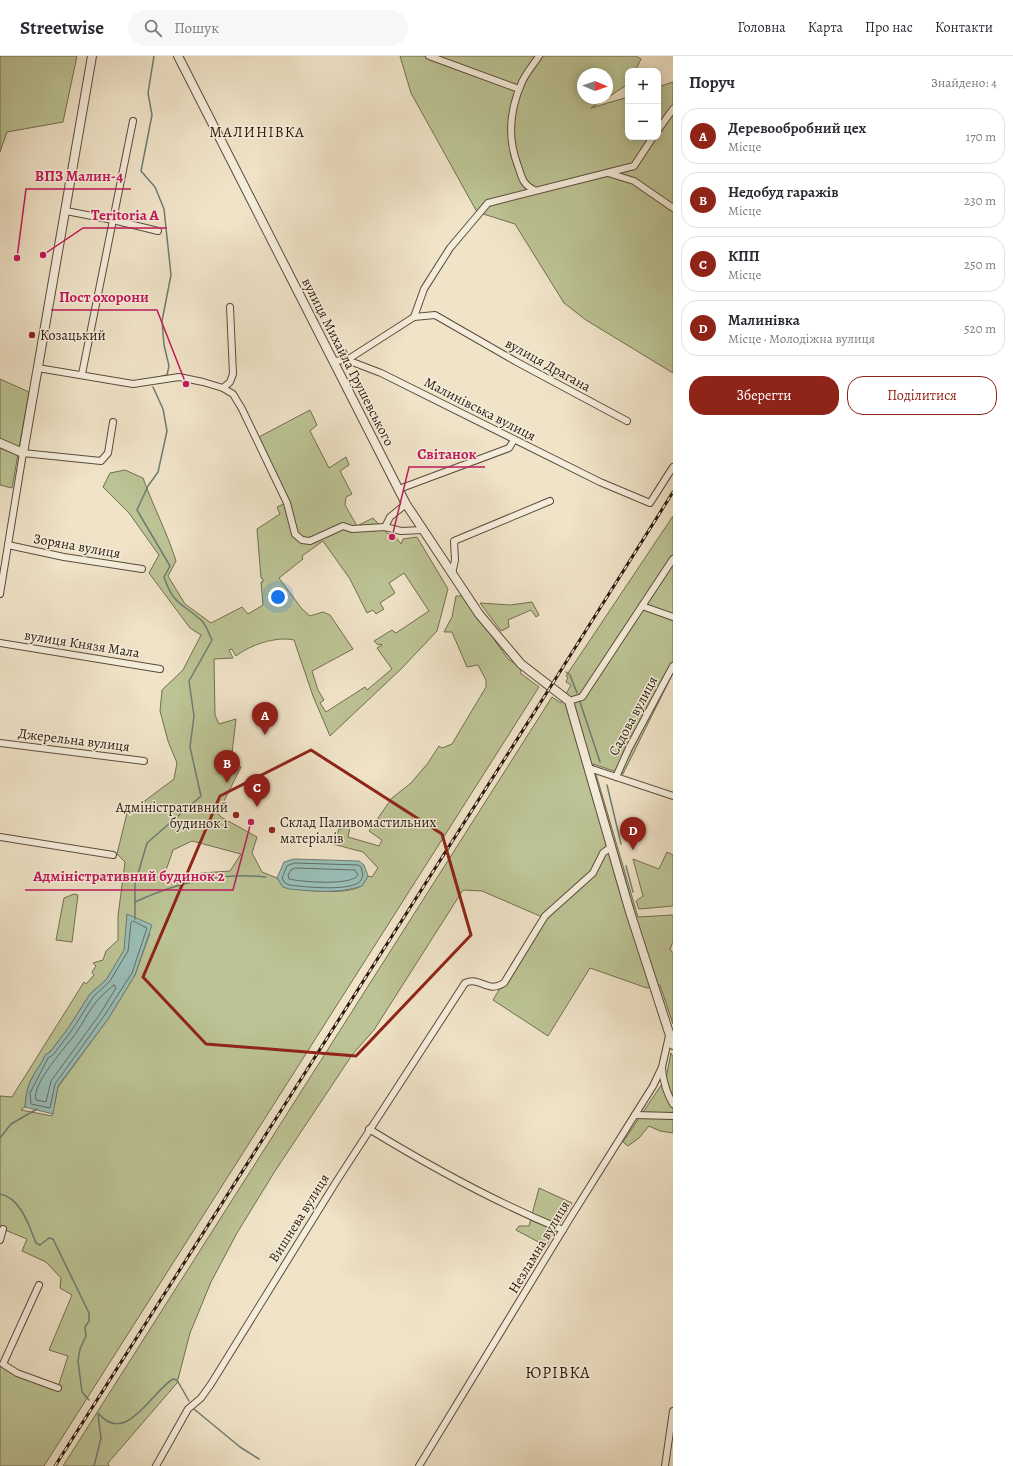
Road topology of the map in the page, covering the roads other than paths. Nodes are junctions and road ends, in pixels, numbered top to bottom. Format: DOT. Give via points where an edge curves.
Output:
graph roads {
  1 [pos="92,56"];
  2 [pos="178,56"];
  3 [pos="429,56"];
  4 [pos="539,56"];
  5 [pos="519,89"];
  6 [pos="673,109"];
  7 [pos="134,121"];
  8 [pos="661,126"];
  9 [pos="651,140"];
  10 [pos="608,173"];
  11 [pos="534,190"];
  12 [pos="673,208"];
  13 [pos="66,211"];
  14 [pos="113,220"];
  15 [pos="158,231"];
  16 [pos="230,307"];
  17 [pos="414,317"];
  18 [pos="347,360"];
  19 [pos="333,361"];
  20 [pos="38,368"];
  21 [pos="82,374"];
  22 [pos="223,388"];
  23 [pos="627,421"];
  24 [pos="113,422"];
  25 [pos="514,440"];
  26 [pos="0,443"];
  27 [pos="23,453"];
  28 [pos="673,467"];
  29 [pos="399,489"];
  30 [pos="550,501"];
  31 [pos="406,504"];
  32 [pos="385,526"];
  33 [pos="423,530"];
  34 [pos="8,545"];
  35 [pos="673,559"];
  36 [pos="142,569"];
  37 [pos="452,574"];
  38 [pos="0,594"];
  39 [pos="642,606"];
  40 [pos="673,616"];
  41 [pos="0,643"];
  42 [pos="673,666"];
  43 [pos="160,669"];
  44 [pos="569,701"];
  45 [pos="0,744"];
  46 [pos="144,761"];
  47 [pos="589,768"];
  48 [pos="616,777"];
  49 [pos="673,796"];
  50 [pos="0,838"];
  51 [pos="612,847"];
  52 [pos="113,855"];
  53 [pos="669,1036"];
  54 [pos="673,1045"];
  55 [pos="662,1067"];
  56 [pos="673,1104"];
  57 [pos="635,1115"];
  58 [pos="673,1116"];
  59 [pos="369,1129"];
  60 [pos="3,1229"];
  61 [pos="563,1230"];
  62 [pos="0,1240"];
  63 [pos="40,1285"];
  64 [pos="1,1363"];
  65 [pos="58,1388"];
  66 [pos="673,1411"];
  67 [pos="156,1466"];
  68 [pos="420,1466"];
  69 [pos="665,1466"];
  1 -- 13 [label="street"];
  2 -- 19 [label="street, вулиця Михайла Грушевського"];
  3 -- 5 [label="street"];
  4 -- 5 [label="street" via="522,80"];
  5 -- 11 [label="street" via="510,129 512,150 525,186"];
  6 -- 8 [label="street"];
  7 -- 14 [label="street"];
  9 -- 10 [label="street" via="634,166"];
  10 -- 11 [label="street"];
  10 -- 12 [label="street" via="634,181"];
  11 -- 17 [label="street" via="488,203 450,248 424,290"];
  13 -- 14 [label="street"];
  13 -- 20 [label="street"];
  14 -- 15 [label="street"];
  14 -- 21 [label="street"];
  16 -- 22 [label="street" via="233,374 230,382"];
  17 -- 18 [label="street"];
  17 -- 23 [label="street, вулиця Драгана" via="435,315"];
  18 -- 19 [label="street"];
  18 -- 25 [label="street, Малинівська вулиця" via="381,373"];
  19 -- 29 [label="street, вулиця Михайла Грушевського"];
  20 -- 21 [label="street"];
  20 -- 27 [label="street"];
  21 -- 22 [label="street" via="133,384 179,378"];
  22 -- 32 [label="street" via="233,394 242,409 287,503 295,534 302,540 310,541 343,526 352,529"];
  24 -- 27 [label="street" via="108,453 101,461"];
  25 -- 28 [label="street, Малинівська вулиця" via="650,503"];
  25 -- 29 [label="street" via="509,448"];
  26 -- 27 [label="street"];
  27 -- 34 [label="street"];
  29 -- 31 [label="street, вулиця Михайла Грушевського"];
  30 -- 37 [label="street" via="454,541 455,560"];
  31 -- 32 [label="street" via="390,517"];
  31 -- 33 [label="street, вулиця Михайла Грушевського"];
  32 -- 33 [label="street" via="401,531"];
  33 -- 37 [label="street, вулиця Михайла Грушевського"];
  34 -- 36 [label="street, Зоряна вулиця"];
  34 -- 38 [label="street"];
  35 -- 39 [label="street"];
  37 -- 44 [label="street, вулиця Михайла Грушевського" via="479,614 521,664"];
  39 -- 40 [label="street"];
  39 -- 44 [label="street" via="582,697"];
  41 -- 43 [label="street, вулиця Князя Мала"];
  42 -- 48 [label="street, Садова вулиця"];
  44 -- 47 [label="street"];
  45 -- 46 [label="street, Джерельна вулиця"];
  47 -- 48 [label="street"];
  47 -- 51 [label="street"];
  48 -- 49 [label="street"];
  50 -- 52 [label="street"];
  51 -- 53 [label="street"];
  51 -- 59 [label="street, Вишнева вулиця" via="603,852 592,873 546,916 504,983 491,988 475,981 465,984"];
  53 -- 54 [label="street"];
  53 -- 55 [label="street, Незламна вулиця"];
  55 -- 56 [label="street" via="662,1079"];
  55 -- 57 [label="street, Незламна вулиця"];
  57 -- 58 [label="street"];
  57 -- 61 [label="street, Незламна вулиця"];
  59 -- 61 [label="street" via="450,1177"];
  59 -- 67 [label="street, Вишнева вулиця" via="211,1384 201,1398 188,1409"];
  60 -- 62 [label="street"];
  61 -- 68 [label="street, Незламна вулиця"];
  63 -- 64 [label="street"];
  64 -- 65 [label="street" via="17,1373"];
  66 -- 69 [label="street"];
}
